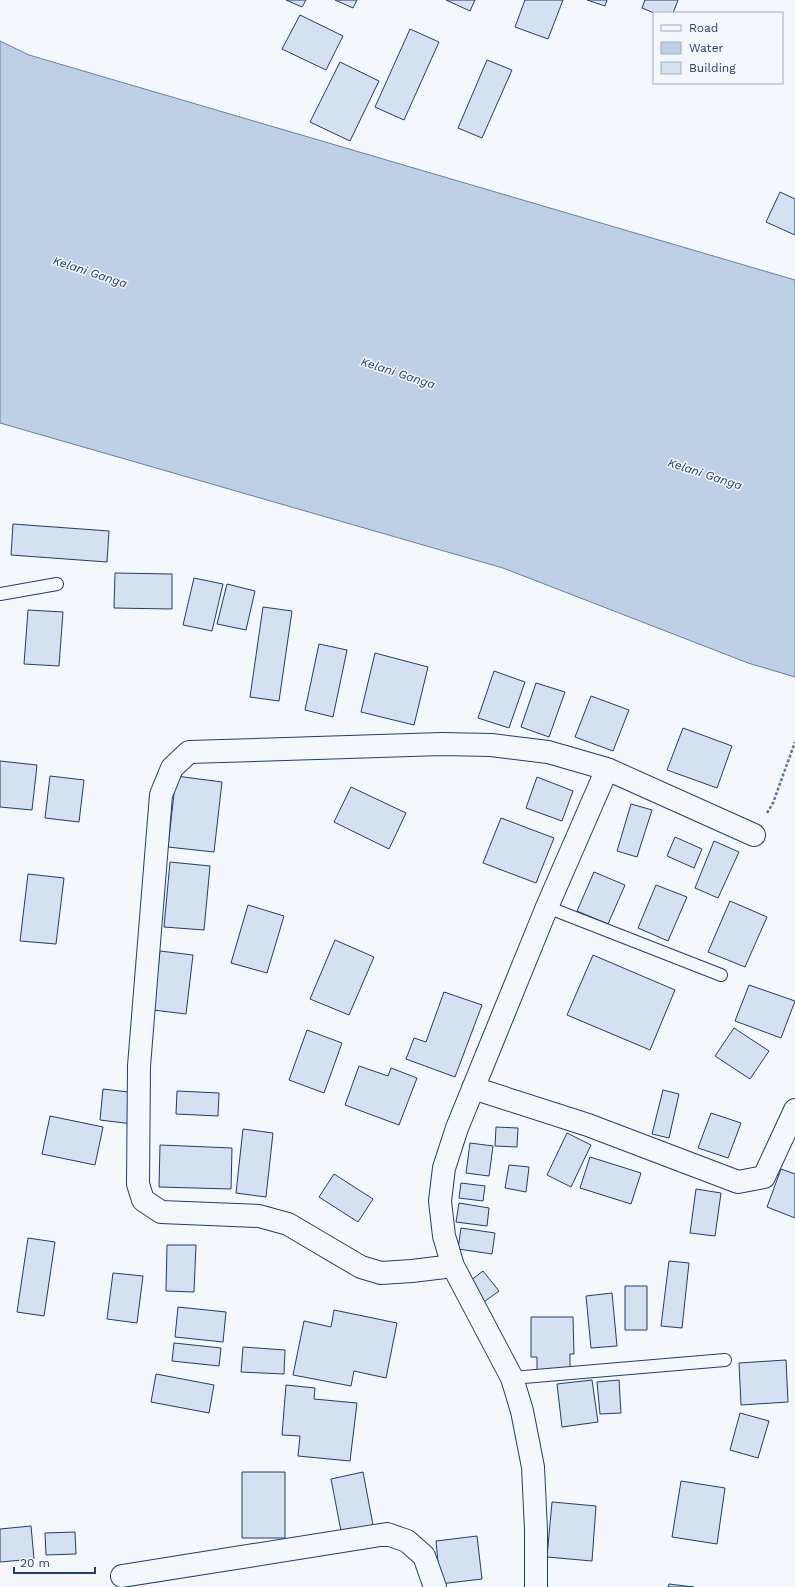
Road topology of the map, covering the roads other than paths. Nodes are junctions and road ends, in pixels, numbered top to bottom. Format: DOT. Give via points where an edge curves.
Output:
graph roads {
  1 [pos="57,584"];
  2 [pos="0,594"];
  3 [pos="607,769"];
  4 [pos="754,835"];
  5 [pos="547,907"];
  6 [pos="721,975"];
  7 [pos="473,1088"];
  8 [pos="795,1110"];
  9 [pos="453,1266"];
  10 [pos="725,1360"];
  11 [pos="512,1378"];
  12 [pos="122,1576"];
  13 [pos="435,1587"];
  14 [pos="536,1587"];
  1 -- 2 [label="lane"];
  3 -- 4 [label="street"];
  3 -- 5 [label="street"];
  3 -- 9 [label="street" via="548,752 491,745 442,744 189,752 172,768 161,795 139,1066 138,1184 143,1200 161,1212 259,1216 288,1224 361,1266 381,1273 412,1272"];
  5 -- 6 [label="lane"];
  5 -- 7 [label="street"];
  7 -- 8 [label="street" via="588,1125 738,1182 764,1177"];
  7 -- 9 [label="street" via="444,1168 440,1201 444,1236"];
  9 -- 11 [label="street"];
  10 -- 11 [label="lane"];
  11 -- 14 [label="street" via="522,1411 533,1467"];
  12 -- 13 [label="street" via="387,1534 407,1541 424,1556"];
}
